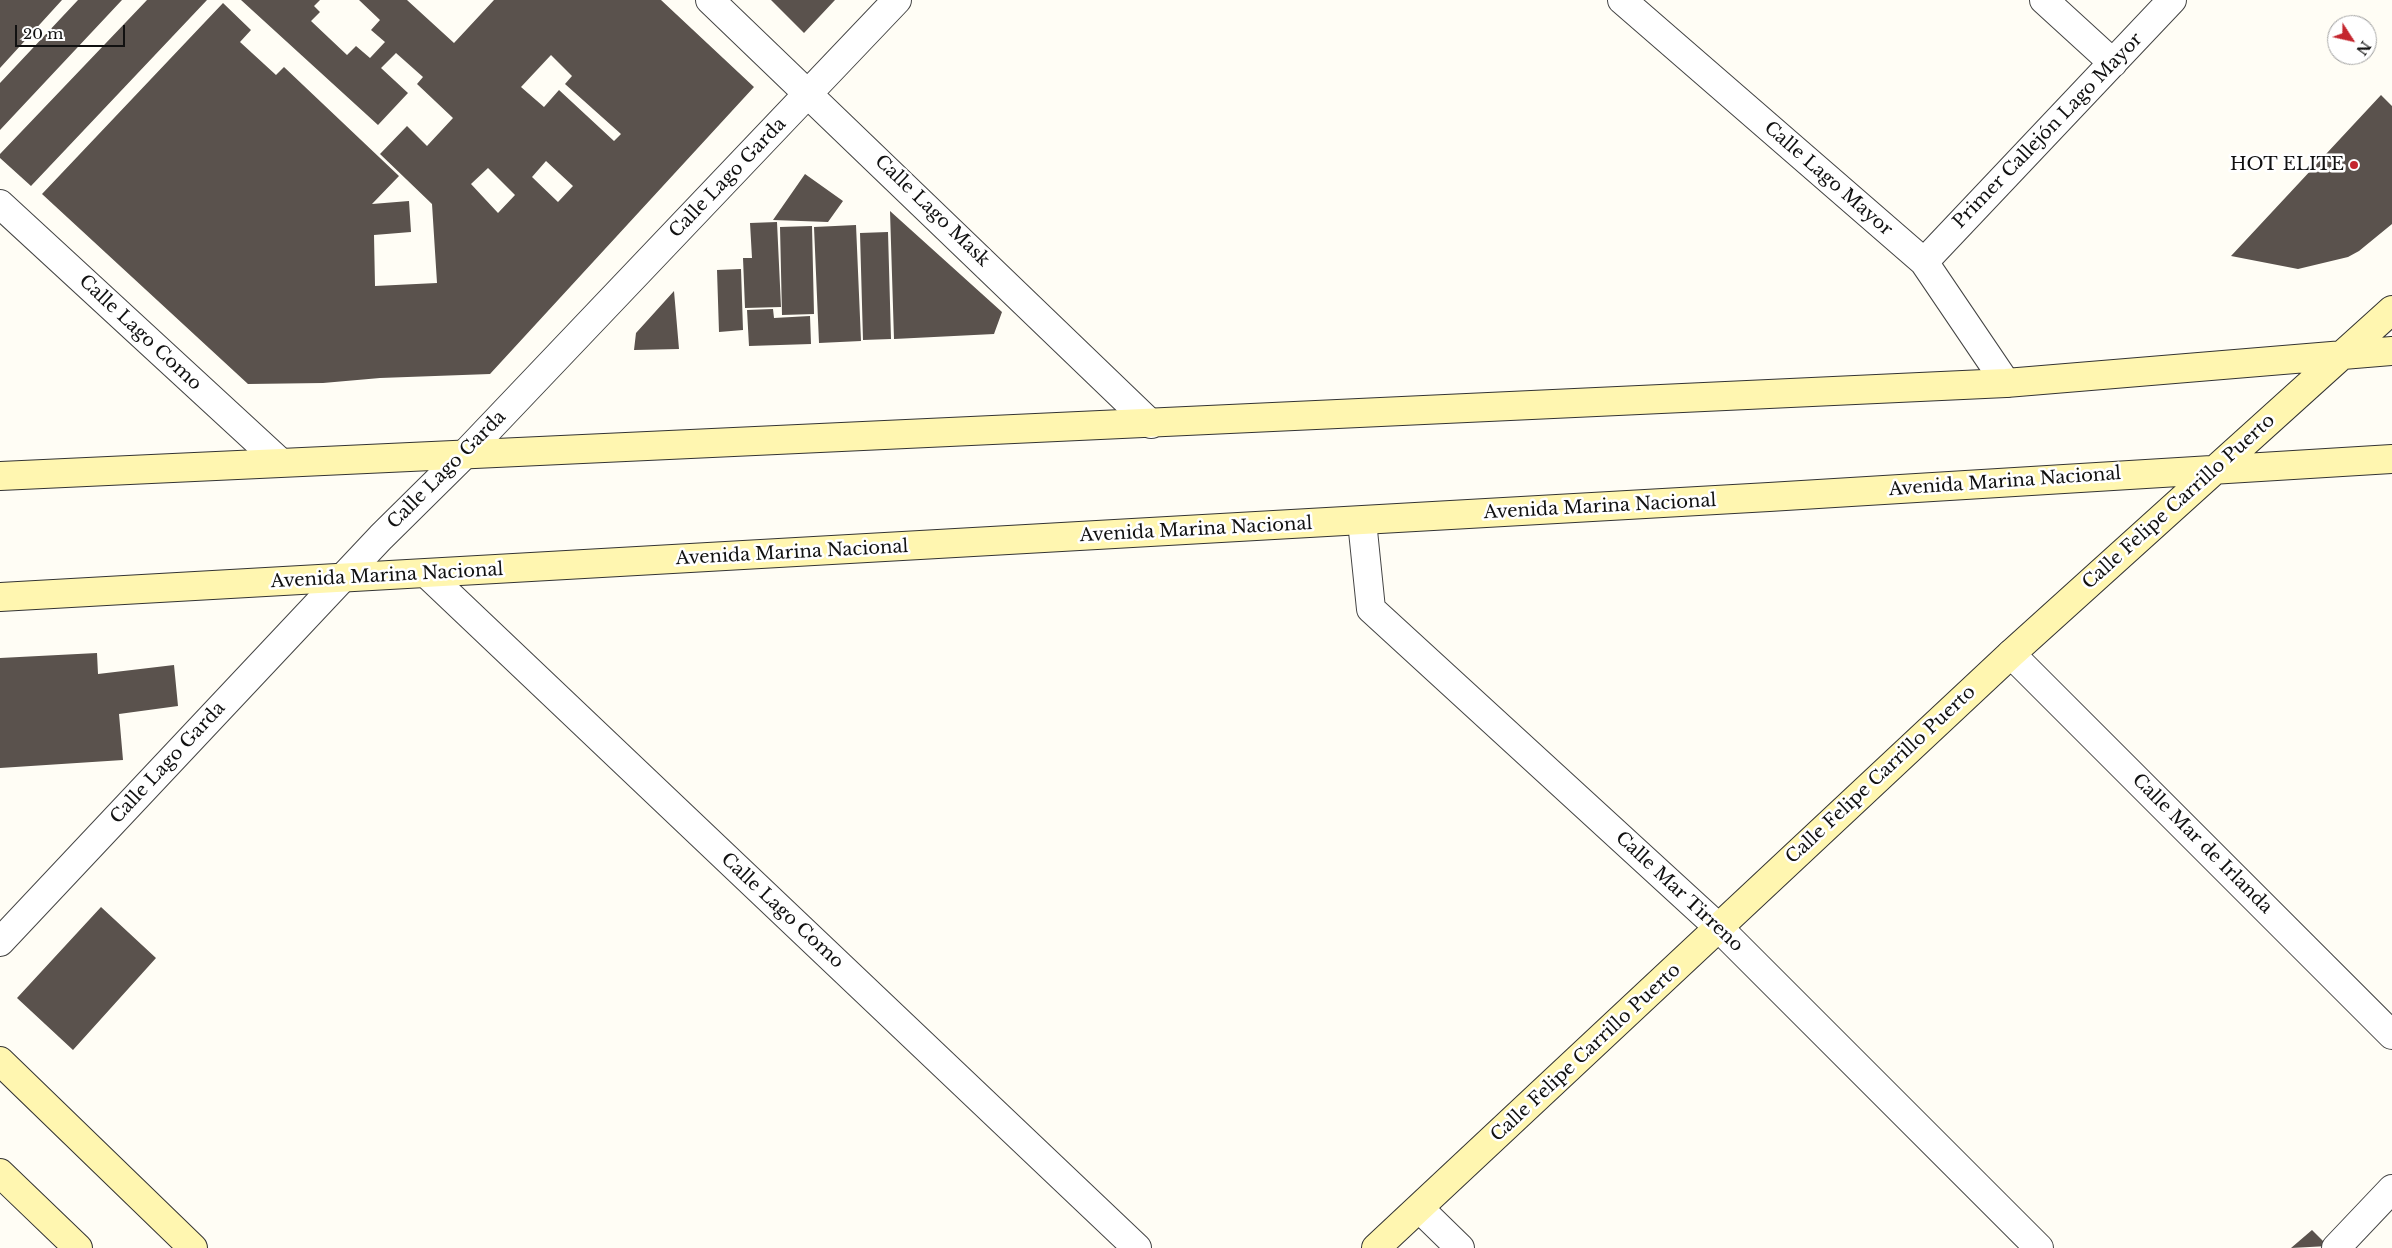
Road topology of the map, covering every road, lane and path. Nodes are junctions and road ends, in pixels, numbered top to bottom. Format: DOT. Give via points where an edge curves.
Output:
graph roads {
  1 [pos="710,0"];
  2 [pos="897,0"];
  3 [pos="1622,0"];
  4 [pos="2044,0"];
  5 [pos="2172,0"];
  6 [pos="2114,63"];
  7 [pos="810,93"];
  8 [pos="0,204"];
  9 [pos="1924,262"];
  10 [pos="2392,310"];
  11 [pos="2392,351"];
  12 [pos="2344,354"];
  13 [pos="2006,383"];
  14 [pos="1151,424"];
  15 [pos="463,456"];
  16 [pos="2392,459"];
  17 [pos="280,462"];
  18 [pos="2216,468"];
  19 [pos="0,476"];
  20 [pos="1362,520"];
  21 [pos="427,574"];
  22 [pos="342,579"];
  23 [pos="0,597"];
  24 [pos="2011,654"];
  25 [pos="1718,927"];
  26 [pos="0,942"];
  27 [pos="2392,1035"];
  28 [pos="0,1061"];
  29 [pos="0,1173"];
  30 [pos="2392,1189"];
  31 [pos="1420,1209"];
  32 [pos="78,1248"];
  33 [pos="193,1248"];
  34 [pos="1137,1248"];
  35 [pos="1376,1248"];
  36 [pos="1460,1248"];
  37 [pos="2039,1248"];
  38 [pos="2336,1248"];
  1 -- 7 [label="street, Calle Lago Mask"];
  2 -- 7 [label="street, Calle Lago Garda"];
  3 -- 9 [label="street, Calle Lago Mayor"];
  4 -- 6 [label="street"];
  5 -- 6 [label="street, Primer Callejón Lago Mayor"];
  6 -- 9 [label="street, Primer Callejón Lago Mayor"];
  7 -- 14 [label="street, Calle Lago Mask"];
  7 -- 15 [label="street, Calle Lago Garda"];
  8 -- 17 [label="street, Calle Lago Como"];
  9 -- 13 [label="street, Calle Lago Mayor"];
  10 -- 12 [label="main road, Calle Felipe Carrillo Puerto"];
  11 -- 12 [label="main road"];
  12 -- 13 [label="main road"];
  12 -- 18 [label="main road, Calle Felipe Carrillo Puerto"];
  13 -- 14 [label="main road"];
  14 -- 15 [label="main road"];
  15 -- 17 [label="main road"];
  15 -- 22 [label="street, Calle Lago Garda"];
  16 -- 18 [label="main road, Avenida Marina Nacional"];
  17 -- 19 [label="main road"];
  18 -- 20 [label="main road, Avenida Marina Nacional"];
  18 -- 24 [label="main road, Calle Felipe Carrillo Puerto"];
  20 -- 21 [label="main road, Avenida Marina Nacional"];
  20 -- 25 [label="street, Calle Mar Tirreno" via="1371,609"];
  21 -- 22 [label="main road, Avenida Marina Nacional"];
  21 -- 34 [label="street, Calle Lago Como"];
  22 -- 23 [label="main road, Avenida Marina Nacional"];
  22 -- 26 [label="street, Calle Lago Garda"];
  24 -- 25 [label="main road, Calle Felipe Carrillo Puerto"];
  24 -- 27 [label="street, Calle Mar de Irlanda"];
  25 -- 31 [label="main road, Calle Felipe Carrillo Puerto"];
  25 -- 37 [label="street, Calle Mar Tirreno"];
  28 -- 33 [label="main road"];
  29 -- 32 [label="main road"];
  30 -- 38 [label="street"];
  31 -- 35 [label="main road, Calle Felipe Carrillo Puerto"];
  31 -- 36 [label="street"];
}
